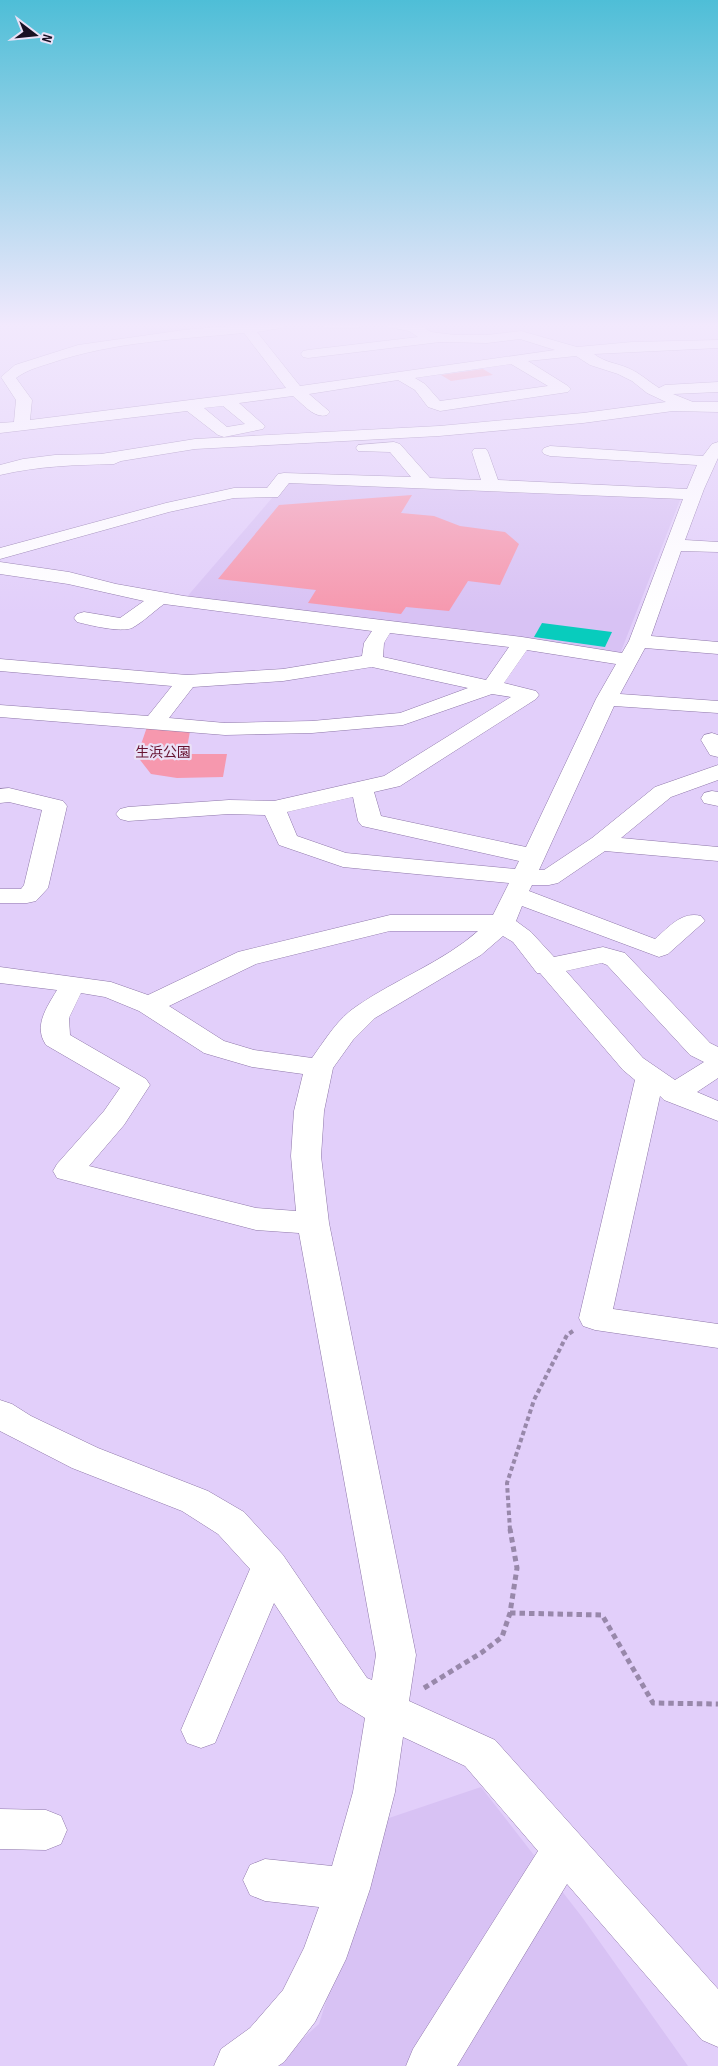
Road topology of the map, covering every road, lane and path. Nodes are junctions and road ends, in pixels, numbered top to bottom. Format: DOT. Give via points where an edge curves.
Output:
graph roads {
  1 [pos="22,420"];
  2 [pos="76,420"];
  3 [pos="209,420"];
  4 [pos="250,420"];
  5 [pos="556,420"];
  6 [pos="22,426"];
  7 [pos="0,428"];
  8 [pos="394,447"];
  9 [pos="550,451"];
  10 [pos="300,454"];
  11 [pos="575,454"];
  12 [pos="712,454"];
  13 [pos="190,458"];
  14 [pos="233,458"];
  15 [pos="96,460"];
  16 [pos="0,470"];
  17 [pos="77,472"];
  18 [pos="425,483"];
  19 [pos="492,486"];
  20 [pos="570,488"];
  21 [pos="699,491"];
  22 [pos="685,532"];
  23 [pos="718,547"];
  24 [pos="0,554"];
  25 [pos="0,568"];
  26 [pos="162,597"];
  27 [pos="84,618"];
  28 [pos="384,627"];
  29 [pos="522,643"];
  30 [pos="718,648"];
  31 [pos="634,650"];
  32 [pos="372,660"];
  33 [pos="0,665"];
  34 [pos="187,681"];
  35 [pos="491,687"];
  36 [pos="607,699"];
  37 [pos="718,707"];
  38 [pos="0,711"];
  39 [pos="154,723"];
  40 [pos="718,772"];
  41 [pos="362,788"];
  42 [pos="0,796"];
  43 [pos="274,808"];
  44 [pos="128,814"];
  45 [pos="600,843"];
  46 [pos="718,854"];
  47 [pos="525,876"];
  48 [pos="0,896"];
  49 [pos="692,921"];
  50 [pos="502,923"];
  51 [pos="546,967"];
  52 [pos="0,975"];
  53 [pos="73,984"];
  54 [pos="149,1005"];
  55 [pos="718,1058"];
  56 [pos="718,1065"];
  57 [pos="318,1068"];
  58 [pos="662,1086"];
  59 [pos="718,1112"];
  60 [pos="313,1223"];
  61 [pos="595,1318"];
  62 [pos="718,1336"];
  63 [pos="0,1413"];
  64 [pos="270,1566"];
  65 [pos="510,1613"];
  66 [pos="718,1704"];
  67 [pos="387,1710"];
  68 [pos="201,1730"];
  69 [pos="0,1829"];
  70 [pos="46,1830"];
  71 [pos="564,1849"];
  72 [pos="265,1880"];
  73 [pos="348,1889"];
  74 [pos="718,2024"];
  75 [pos="238,2066"];
  76 [pos="430,2066"];
  1 -- 6 [label="street"];
  2 -- 6 [label="street"];
  3 -- 4 [label="street" via="224,432 257,426"];
  5 -- 15 [label="street" via="439,431 195,444"];
  6 -- 7 [label="street"];
  8 -- 10 [label="street"];
  8 -- 18 [label="street"];
  8 -- 19 [label="street" via="486,447"];
  9 -- 11 [label="street"];
  11 -- 12 [label="street"];
  11 -- 20 [label="street"];
  12 -- 21 [label="street"];
  13 -- 14 [label="street"];
  13 -- 15 [label="street"];
  13 -- 17 [label="street"];
  15 -- 16 [label="street" via="55,460"];
  18 -- 19 [label="street"];
  18 -- 24 [label="street" via="284,478 272,493 234,493 166,508"];
  19 -- 20 [label="street"];
  20 -- 21 [label="street"];
  21 -- 22 [label="street"];
  22 -- 23 [label="street"];
  22 -- 31 [label="street"];
  25 -- 26 [label="street"];
  26 -- 27 [label="street" via="124,624"];
  26 -- 28 [label="street"];
  28 -- 29 [label="street"];
  28 -- 32 [label="street" via="374,643"];
  29 -- 31 [label="street"];
  29 -- 35 [label="street"];
  30 -- 31 [label="street"];
  31 -- 36 [label="street"];
  32 -- 34 [label="street" via="283,675"];
  32 -- 35 [label="street"];
  33 -- 34 [label="street"];
  34 -- 39 [label="street"];
  35 -- 39 [label="street" via="403,719 312,727 225,729"];
  35 -- 41 [label="street" via="529,694 392,780"];
  36 -- 37 [label="street"];
  36 -- 47 [label="street"];
  38 -- 39 [label="street"];
  40 -- 45 [label="street" via="663,792"];
  41 -- 43 [label="street"];
  41 -- 47 [label="street" via="370,821 504,851"];
  42 -- 48 [label="street" via="9,795 55,806 36,888 27,896"];
  43 -- 44 [label="street" via="229,807"];
  43 -- 47 [label="street" via="287,840 343,860"];
  45 -- 46 [label="street"];
  45 -- 47 [label="street" via="549,878"];
  47 -- 49 [label="street" via="659,949"];
  47 -- 50 [label="street"];
  50 -- 51 [label="street" via="522,937"];
  50 -- 54 [label="street" via="390,923 246,958"];
  50 -- 57 [label="street" via="472,950 365,1012 343,1034"];
  51 -- 55 [label="street" via="603,955 616,959 700,1050"];
  51 -- 58 [label="street" via="633,1064"];
  52 -- 53 [label="street"];
  53 -- 54 [label="street" via="111,990"];
  53 -- 60 [label="street" via="55,1018 56,1039 136,1085 114,1118 68,1171 256,1219"];
  54 -- 57 [label="street" via="214,1047 252,1058"];
  56 -- 58 [label="street"];
  57 -- 60 [label="street" via="309,1111 306,1156"];
  58 -- 59 [label="street"];
  58 -- 61 [label="street"];
  60 -- 67 [label="street" via="396,1655"];
  61 -- 62 [label="street"];
  61 -- 65 [label="path" via="567,1335 534,1400 507,1483 517,1568"];
  63 -- 64 [label="street" via="18,1426 85,1458 195,1502 231,1523"];
  64 -- 67 [label="street" via="353,1690"];
  64 -- 68 [label="street"];
  65 -- 66 [label="path" via="602,1615 653,1704"];
  65 -- 67 [label="path" via="502,1637"];
  67 -- 71 [label="street" via="480,1753"];
  67 -- 73 [label="street" via="374,1792"];
  69 -- 70 [label="street"];
  71 -- 74 [label="street"];
  71 -- 76 [label="street"];
  72 -- 73 [label="street"];
  73 -- 75 [label="street" via="323,1959 299,2006 267,2045"];
}
